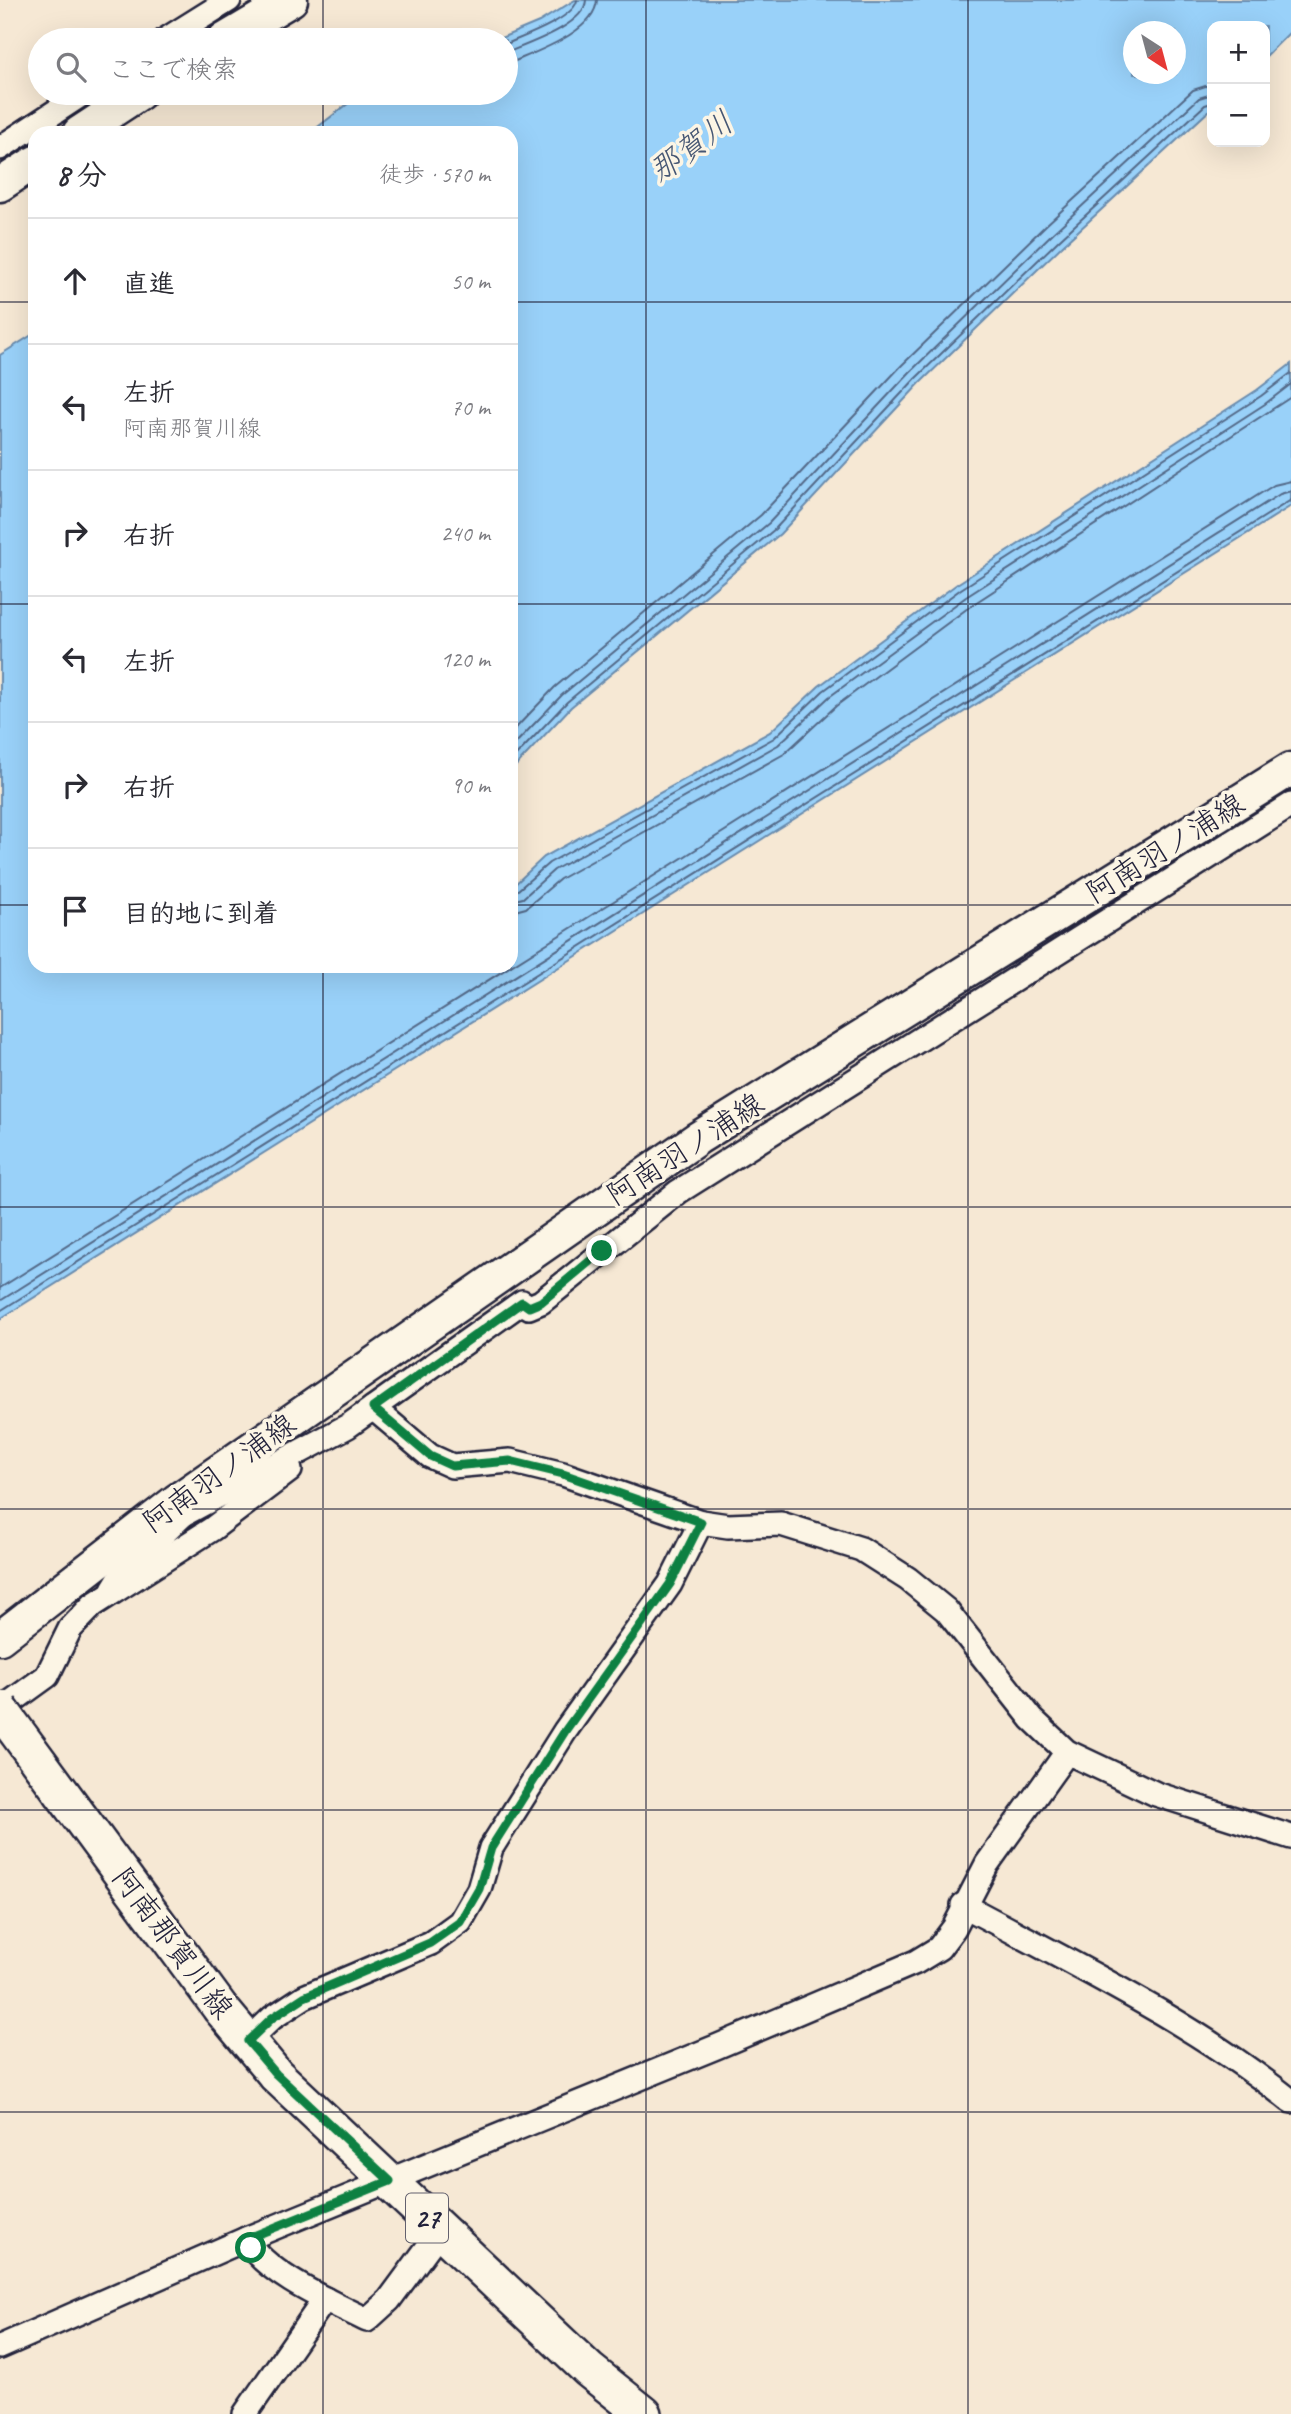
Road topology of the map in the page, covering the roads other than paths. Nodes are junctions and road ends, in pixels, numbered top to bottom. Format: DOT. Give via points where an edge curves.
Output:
graph roads {
  1 [pos="229,0"];
  2 [pos="291,0"];
  3 [pos="184,28"];
  4 [pos="244,28"];
  5 [pos="66,105"];
  6 [pos="122,105"];
  7 [pos="34,126"];
  8 [pos="90,126"];
  9 [pos="28,130"];
  10 [pos="0,148"];
  11 [pos="28,167"];
  12 [pos="0,185"];
  13 [pos="1291,769"];
  14 [pos="1291,806"];
  15 [pos="373,1408"];
  16 [pos="348,1426"];
  17 [pos="180,1508"];
  18 [pos="701,1522"];
  19 [pos="109,1596"];
  20 [pos="0,1638"];
  21 [pos="0,1710"];
  22 [pos="1067,1752"];
  23 [pos="1291,1836"];
  24 [pos="963,1905"];
  25 [pos="248,2041"];
  26 [pos="1291,2101"];
  27 [pos="390,2181"];
  28 [pos="440,2231"];
  29 [pos="246,2239"];
  30 [pos="325,2299"];
  31 [pos="0,2347"];
  32 [pos="245,2414"];
  33 [pos="644,2414"];
  1 -- 3 [label="street"];
  2 -- 4 [label="main road"];
  5 -- 7 [label="street"];
  6 -- 8 [label="main road"];
  9 -- 10 [label="street"];
  11 -- 12 [label="main road"];
  13 -- 17 [label="main road, 阿南羽ノ浦線" via="698,1138"];
  14 -- 15 [label="street" via="678,1192 541,1302 529,1307 522,1302"];
  15 -- 16 [label="street"];
  15 -- 18 [label="street" via="430,1456 452,1466 510,1461 563,1474"];
  16 -- 17 [label="street"];
  16 -- 19 [label="street" via="212,1529"];
  17 -- 19 [label="street" via="124,1571"];
  17 -- 20 [label="main road, 阿南羽ノ浦線"];
  18 -- 22 [label="street" via="781,1524 861,1549 946,1610 1032,1719"];
  18 -- 25 [label="street" via="670,1584 565,1731 491,1848 479,1889 460,1922 430,1943 304,1997"];
  19 -- 21 [label="street" via="70,1629 47,1676"];
  21 -- 25 [label="main road, 阿南那賀川線 / 27, bridge"];
  22 -- 23 [label="street" via="1156,1794"];
  22 -- 24 [label="street"];
  24 -- 26 [label="street" via="1168,2015"];
  24 -- 27 [label="street" via="939,1948 916,1962"];
  25 -- 27 [label="main road, 阿南那賀川線 / 27" via="276,2074"];
  27 -- 28 [label="main road, 阿南那賀川線 / 27"];
  27 -- 29 [label="street"];
  28 -- 30 [label="street" via="389,2300 366,2320"];
  28 -- 33 [label="main road, 阿南那賀川線 / 27" via="589,2370"];
  29 -- 30 [label="street" via="261,2259"];
  29 -- 31 [label="street"];
  30 -- 32 [label="street"];
}
